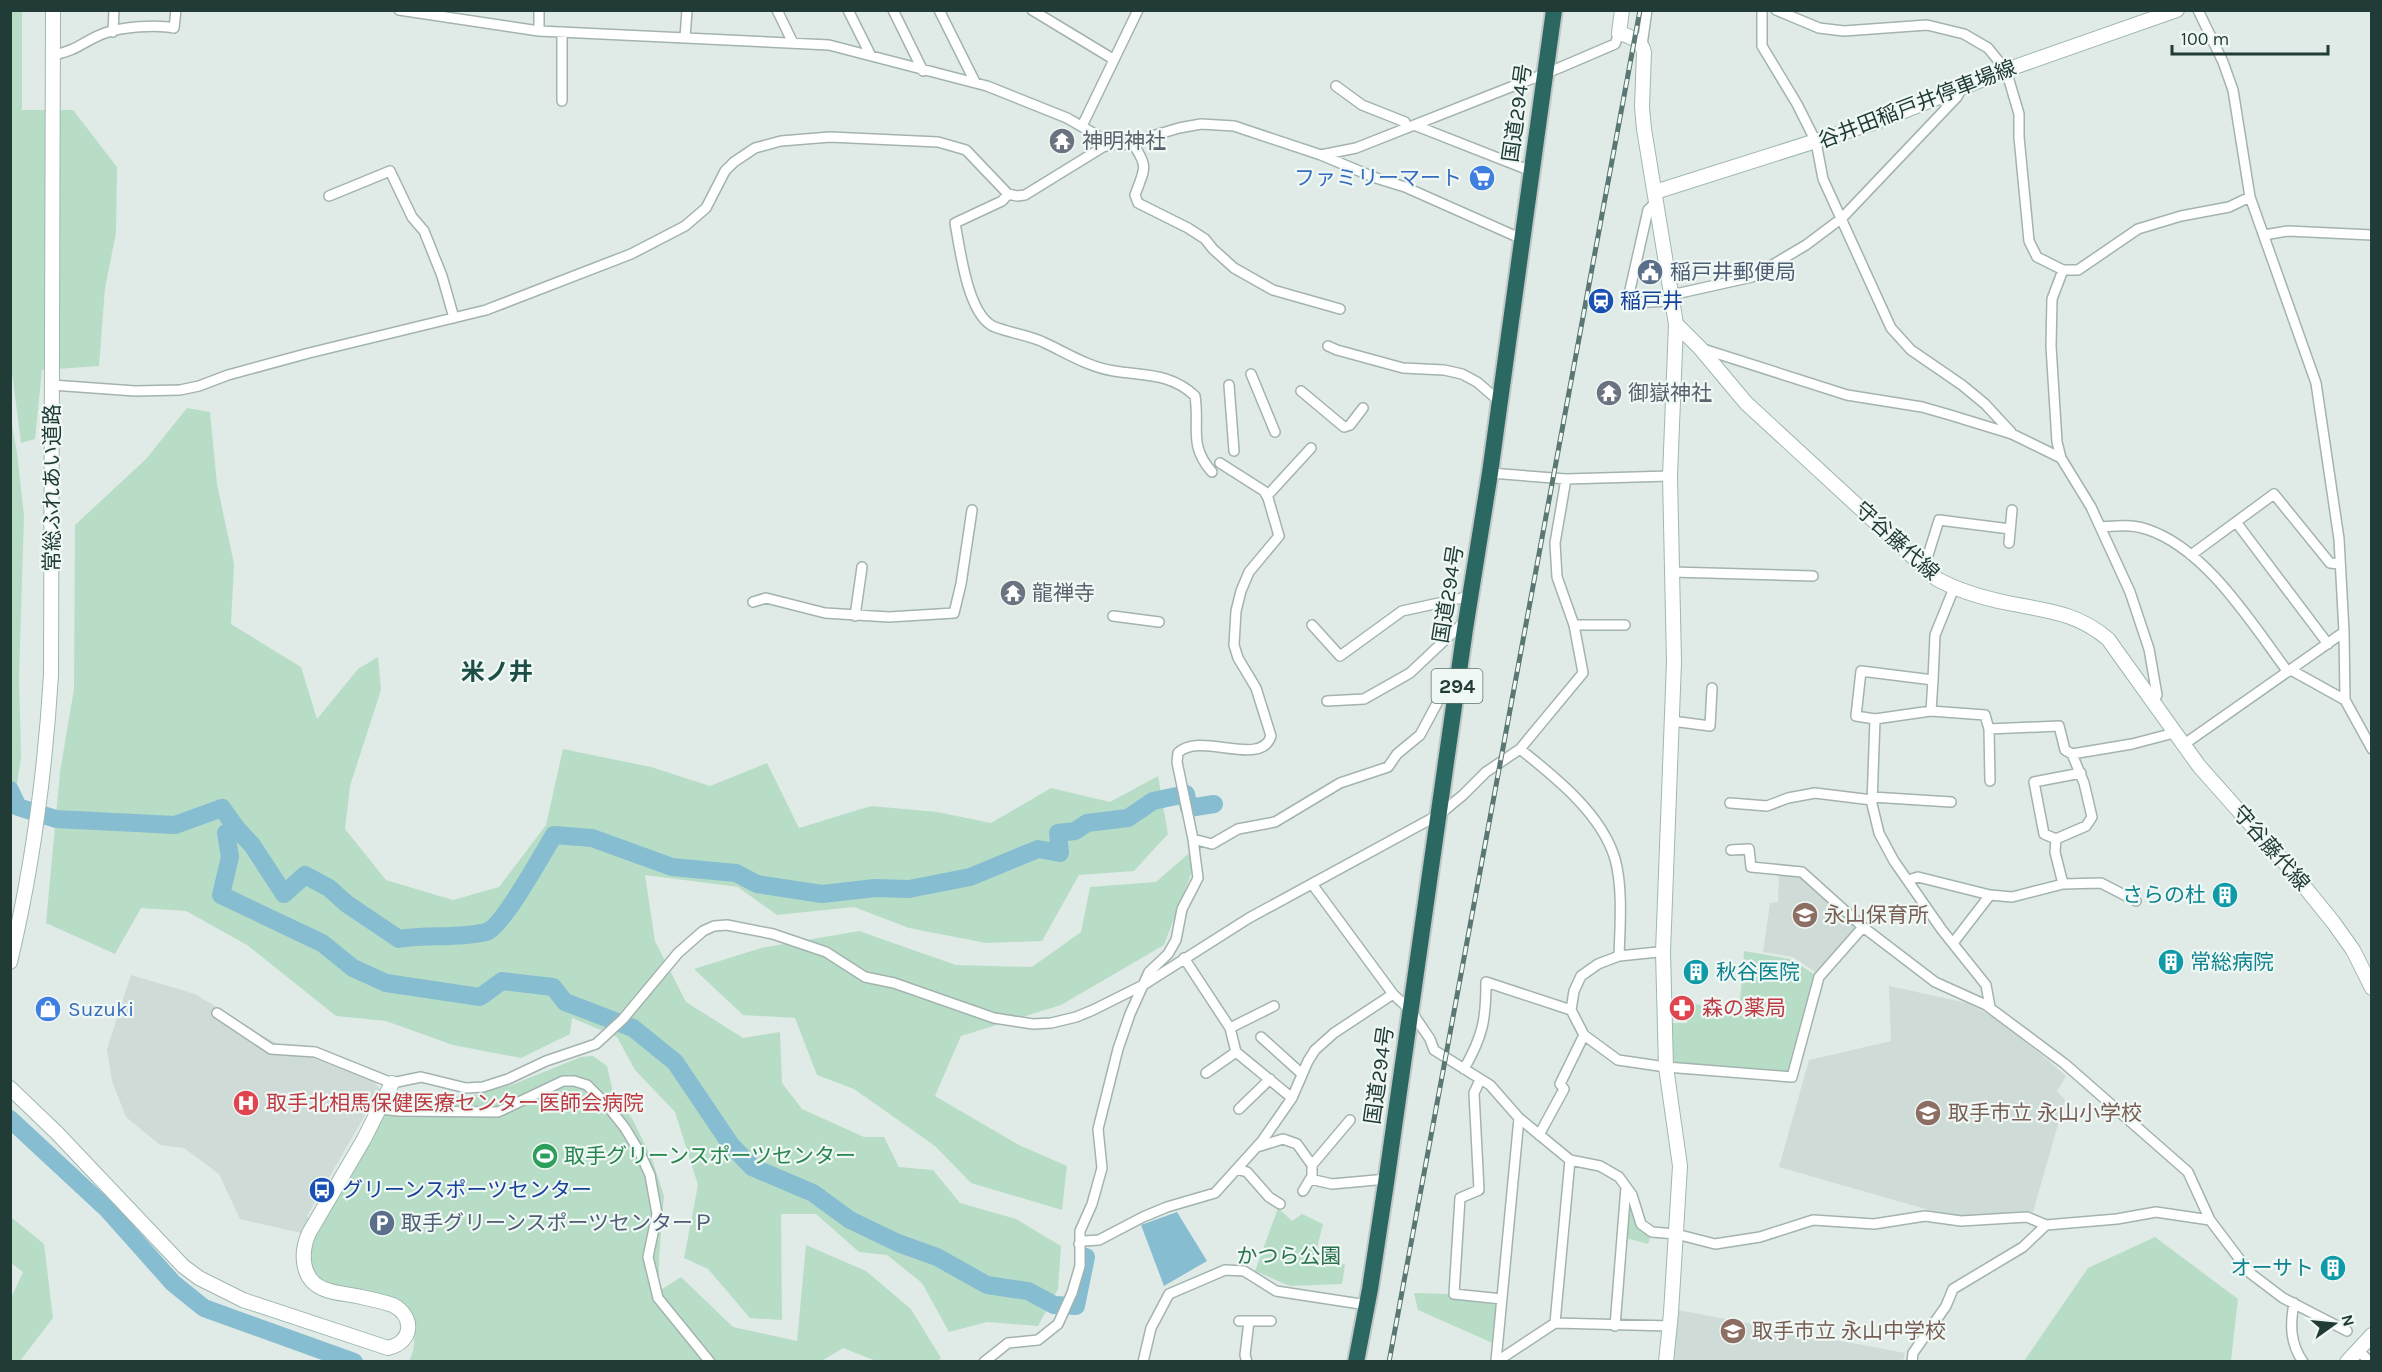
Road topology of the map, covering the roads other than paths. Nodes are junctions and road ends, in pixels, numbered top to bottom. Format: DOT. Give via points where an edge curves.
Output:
graph roads {
  1 [pos="53,10"];
  2 [pos="114,10"];
  3 [pos="176,10"];
  4 [pos="539,10"];
  5 [pos="687,10"];
  6 [pos="777,10"];
  7 [pos="848,10"];
  8 [pos="893,10"];
  9 [pos="939,10"];
  10 [pos="1032,10"];
  11 [pos="1138,10"];
  12 [pos="1554,10"];
  13 [pos="1622,10"];
  14 [pos="1647,10"];
  15 [pos="1762,10"];
  16 [pos="1776,10"];
  17 [pos="2177,10"];
  18 [pos="2198,10"];
  19 [pos="403,11"];
  20 [pos="539,31"];
  21 [pos="112,32"];
  22 [pos="562,32"];
  23 [pos="1619,33"];
  24 [pos="685,38"];
  25 [pos="793,43"];
  26 [pos="1642,45"];
  27 [pos="53,55"];
  28 [pos="871,56"];
  29 [pos="1113,59"];
  30 [pos="2006,70"];
  31 [pos="923,71"];
  32 [pos="1546,73"];
  33 [pos="975,82"];
  34 [pos="1336,86"];
  35 [pos="1962,87"];
  36 [pos="562,101"];
  37 [pos="1410,124"];
  38 [pos="1083,126"];
  39 [pos="1132,142"];
  40 [pos="1816,142"];
  41 [pos="1112,144"];
  42 [pos="1321,155"];
  43 [pos="1532,171"];
  44 [pos="1008,194"];
  45 [pos="329,196"];
  46 [pos="1655,197"];
  47 [pos="2250,197"];
  48 [pos="1842,218"];
  49 [pos="2264,235"];
  50 [pos="2372,236"];
  51 [pos="1522,239"];
  52 [pos="2063,270"];
  53 [pos="1672,298"];
  54 [pos="1340,309"];
  55 [pos="454,318"];
  56 [pos="1676,324"];
  57 [pos="1328,346"];
  58 [pos="1700,348"];
  59 [pos="1251,374"];
  60 [pos="52,385"];
  61 [pos="1229,385"];
  62 [pos="1301,391"];
  63 [pos="1499,401"];
  64 [pos="1363,408"];
  65 [pos="1275,432"];
  66 [pos="2012,434"];
  67 [pos="1311,448"];
  68 [pos="1234,451"];
  69 [pos="2061,458"];
  70 [pos="1220,463"];
  71 [pos="1212,472"];
  72 [pos="1490,473"];
  73 [pos="1670,476"];
  74 [pos="1566,479"];
  75 [pos="1267,496"];
  76 [pos="972,510"];
  77 [pos="2012,510"];
  78 [pos="2236,522"];
  79 [pos="2101,527"];
  80 [pos="2010,529"];
  81 [pos="2009,543"];
  82 [pos="2191,555"];
  83 [pos="2340,564"];
  84 [pos="862,567"];
  85 [pos="1924,568"];
  86 [pos="1672,572"];
  87 [pos="1813,576"];
  88 [pos="1954,588"];
  89 [pos="1471,596"];
  90 [pos="753,602"];
  91 [pos="855,616"];
  92 [pos="1113,616"];
  93 [pos="1467,620"];
  94 [pos="1159,622"];
  95 [pos="1312,625"];
  96 [pos="1574,625"];
  97 [pos="1625,625"];
  98 [pos="2344,632"];
  99 [pos="2328,644"];
  100 [pos="1461,660"];
  101 [pos="2289,671"];
  102 [pos="1933,680"];
  103 [pos="1712,688"];
  104 [pos="2345,700"];
  105 [pos="1328,701"];
  106 [pos="2152,702"];
  107 [pos="1931,711"];
  108 [pos="1875,719"];
  109 [pos="1672,721"];
  110 [pos="1989,729"];
  111 [pos="2174,733"];
  112 [pos="2183,745"];
  113 [pos="1520,749"];
  114 [pos="2372,749"];
  115 [pos="2072,754"];
  116 [pos="2081,773"];
  117 [pos="1990,781"];
  118 [pos="1872,799"];
  119 [pos="1951,802"];
  120 [pos="1730,803"];
  121 [pos="1440,814"];
  122 [pos="1194,839"];
  123 [pos="2056,839"];
  124 [pos="1731,850"];
  125 [pos="1908,880"];
  126 [pos="2063,884"];
  127 [pos="1312,885"];
  128 [pos="1990,896"];
  129 [pos="2136,901"];
  130 [pos="1863,927"];
  131 [pos="1953,943"];
  132 [pos="1658,952"];
  133 [pos="1619,956"];
  134 [pos="1184,958"];
  135 [pos="10,962"];
  136 [pos="1145,984"];
  137 [pos="2372,988"];
  138 [pos="1393,994"];
  139 [pos="1274,1006"];
  140 [pos="1990,1007"];
  141 [pos="1571,1010"];
  142 [pos="1411,1011"];
  143 [pos="216,1012"];
  144 [pos="1230,1028"];
  145 [pos="1584,1035"];
  146 [pos="1262,1037"];
  147 [pos="1236,1052"];
  148 [pos="1666,1067"];
  149 [pos="1464,1069"];
  150 [pos="1206,1073"];
  151 [pos="1302,1074"];
  152 [pos="1270,1079"];
  153 [pos="1480,1080"];
  154 [pos="392,1083"];
  155 [pos="10,1088"];
  156 [pos="1292,1098"];
  157 [pos="380,1109"];
  158 [pos="1239,1109"];
  159 [pos="1519,1118"];
  160 [pos="1350,1120"];
  161 [pos="1539,1135"];
  162 [pos="1257,1147"];
  163 [pos="1570,1160"];
  164 [pos="1312,1165"];
  165 [pos="1237,1169"];
  166 [pos="1310,1179"];
  167 [pos="1387,1179"];
  168 [pos="1626,1187"];
  169 [pos="1303,1191"];
  170 [pos="1280,1204"];
  171 [pos="2210,1220"];
  172 [pos="2046,1225"];
  173 [pos="1676,1234"];
  174 [pos="1079,1244"];
  175 [pos="1502,1299"];
  176 [pos="2294,1304"];
  177 [pos="1368,1305"];
  178 [pos="1271,1321"];
  179 [pos="1555,1323"];
  180 [pos="1615,1326"];
  181 [pos="1670,1326"];
  182 [pos="2347,1331"];
  183 [pos="2372,1335"];
  184 [pos="2358,1350"];
  185 [pos="1496,1361"];
  186 [pos="710,1362"];
  187 [pos="984,1362"];
  188 [pos="1143,1362"];
  189 [pos="1247,1362"];
  190 [pos="1356,1362"];
  191 [pos="1666,1362"];
  192 [pos="1912,1362"];
  193 [pos="2302,1362"];
  194 [pos="2348,1362"];
  195 [pos="2370,1362"];
  1 -- 27 [label="street, 常総ふれあい道路"];
  2 -- 21 [label="street"];
  3 -- 21 [label="street" via="174,27"];
  4 -- 20 [label="street"];
  5 -- 24 [label="street"];
  6 -- 25 [label="street"];
  7 -- 28 [label="street"];
  8 -- 31 [label="street"];
  9 -- 33 [label="street"];
  10 -- 29 [label="street"];
  11 -- 29 [label="street"];
  12 -- 32 [label="highway, 国道294号 / 294"];
  13 -- 23 [label="street"];
  14 -- 26 [label="street"];
  15 -- 40 [label="street" via="1762,46"];
  16 -- 30 [label="street" via="1819,28 1927,25 1964,34 1988,48"];
  17 -- 30 [label="street, 谷井田稲戸井停車場線"];
  18 -- 47 [label="street" via="2233,90"];
  19 -- 20 [label="street"];
  20 -- 22 [label="street"];
  21 -- 27 [label="street" via="75,50"];
  22 -- 24 [label="street"];
  22 -- 36 [label="street"];
  23 -- 26 [label="street"];
  23 -- 32 [label="street" via="1615,44"];
  24 -- 25 [label="street"];
  25 -- 28 [label="street" via="829,45"];
  26 -- 46 [label="street" via="1642,106"];
  27 -- 60 [label="street, 常総ふれあい道路"];
  28 -- 31 [label="street"];
  29 -- 38 [label="street"];
  30 -- 35 [label="street, 谷井田稲戸井停車場線"];
  30 -- 52 [label="street" via="2019,114 2029,241 2037,257"];
  31 -- 33 [label="street"];
  32 -- 37 [label="street"];
  32 -- 43 [label="highway, 国道294号 / 294"];
  33 -- 38 [label="street"];
  34 -- 37 [label="street" via="1362,105"];
  35 -- 40 [label="street, 谷井田稲戸井停車場線"];
  35 -- 48 [label="street" via="1957,97"];
  37 -- 42 [label="street" via="1356,148"];
  37 -- 43 [label="street"];
  38 -- 41 [label="street"];
  39 -- 41 [label="street"];
  39 -- 42 [label="street" via="1179,128 1218,123"];
  39 -- 54 [label="street" via="1145,161 1135,195 1138,203 1188,228 1234,268 1273,290"];
  40 -- 46 [label="street, 谷井田稲戸井停車場線"];
  40 -- 48 [label="street" via="1823,178"];
  41 -- 44 [label="street" via="1025,195"];
  42 -- 51 [label="street"];
  43 -- 51 [label="highway, 国道294号 / 294"];
  44 -- 55 [label="street" via="966,150 938,142 830,137 782,141 755,148 734,162 700,215 650,245 531,294"];
  44 -- 71 [label="street" via="1002,201 955,223 965,272 981,314 991,325 1029,335 1092,367 1165,377 1187,389 1195,396 1200,459"];
  45 -- 55 [label="street" via="390,171 412,217 424,231"];
  46 -- 53 [label="street"];
  46 -- 53 [label="street" via="1648,210 1627,303"];
  47 -- 49 [label="street"];
  47 -- 52 [label="street" via="2229,207 2138,229 2078,270"];
  48 -- 53 [label="street" via="1752,277"];
  48 -- 66 [label="street" via="1891,328 1911,350 1985,405"];
  49 -- 50 [label="street" via="2288,231"];
  49 -- 83 [label="street" via="2316,383"];
  51 -- 63 [label="highway, 国道294号 / 294"];
  52 -- 69 [label="street" via="2052,299 2051,346"];
  53 -- 56 [label="street"];
  55 -- 60 [label="street" via="309,353 180,390"];
  56 -- 58 [label="street, 守谷藤代線"];
  56 -- 73 [label="street"];
  57 -- 63 [label="street" via="1403,368 1462,374"];
  58 -- 66 [label="street" via="1847,395 1922,407"];
  58 -- 85 [label="street, 守谷藤代線" via="1746,403"];
  59 -- 65 [label="street"];
  60 -- 135 [label="street, 常総ふれあい道路" via="52,622 47,749 34,851"];
  61 -- 68 [label="street"];
  62 -- 64 [label="street" via="1344,427"];
  63 -- 72 [label="highway, 国道294号 / 294"];
  66 -- 69 [label="street"];
  67 -- 75 [label="street"];
  69 -- 79 [label="street"];
  70 -- 75 [label="street" via="1256,484"];
  72 -- 74 [label="street"];
  72 -- 89 [label="highway, 国道294号 / 294"];
  73 -- 74 [label="street"];
  73 -- 86 [label="street"];
  74 -- 96 [label="street" via="1555,543 1557,576"];
  75 -- 122 [label="street" via="1279,536 1254,566 1241,591 1234,645 1256,688 1271,736 1266,744 1257,747 1235,750 1194,745 1178,753 1180,781"];
  76 -- 91 [label="street" via="954,613"];
  77 -- 80 [label="street"];
  78 -- 82 [label="street"];
  78 -- 83 [label="street" via="2274,494 2330,563"];
  78 -- 99 [label="street"];
  79 -- 82 [label="street" via="2126,525 2148,530"];
  79 -- 106 [label="street" via="2130,592 2149,649 2157,695"];
  80 -- 81 [label="street"];
  80 -- 85 [label="street" via="1939,520"];
  82 -- 101 [label="street" via="2233,598"];
  83 -- 98 [label="street"];
  84 -- 91 [label="street"];
  85 -- 88 [label="street, 守谷藤代線"];
  86 -- 87 [label="street"];
  86 -- 109 [label="street"];
  88 -- 102 [label="street" via="1935,635"];
  88 -- 106 [label="street, 守谷藤代線" via="2075,617 2092,626 2122,656"];
  89 -- 93 [label="highway, 国道294号 / 294"];
  89 -- 95 [label="street" via="1402,611 1340,656"];
  90 -- 91 [label="street" via="766,598 825,613"];
  92 -- 94 [label="street"];
  93 -- 100 [label="highway, 国道294号 / 294"];
  93 -- 105 [label="street" via="1410,673 1364,699"];
  96 -- 97 [label="street"];
  96 -- 113 [label="street" via="1584,673"];
  98 -- 99 [label="street"];
  98 -- 104 [label="street"];
  99 -- 101 [label="street"];
  100 -- 121 [label="highway, 国道294号 / 294"];
  100 -- 122 [label="street" via="1420,735 1397,753 1388,767 1340,783 1275,822 1238,829 1212,844"];
  101 -- 104 [label="street"];
  101 -- 112 [label="street"];
  102 -- 107 [label="street"];
  102 -- 108 [label="street" via="1861,671 1856,716"];
  103 -- 109 [label="street" via="1710,726"];
  104 -- 114 [label="street"];
  106 -- 111 [label="street, 守谷藤代線"];
  107 -- 108 [label="street"];
  107 -- 110 [label="street" via="1985,714"];
  108 -- 118 [label="street"];
  109 -- 148 [label="street" via="1663,952"];
  110 -- 115 [label="street" via="2059,726 2065,750"];
  110 -- 117 [label="street"];
  111 -- 112 [label="street, 守谷藤代線"];
  111 -- 115 [label="street"];
  112 -- 137 [label="street, 守谷藤代線" via="2326,914 2353,950"];
  113 -- 121 [label="street" via="1491,768"];
  113 -- 133 [label="street" via="1557,779 1600,826 1615,860 1621,913"];
  115 -- 116 [label="street"];
  116 -- 123 [label="street" via="2092,817 2086,826"];
  116 -- 123 [label="street" via="2034,782 2044,834"];
  118 -- 119 [label="street"];
  118 -- 120 [label="street" via="1815,793 1767,806"];
  118 -- 125 [label="street" via="1879,832"];
  121 -- 127 [label="street"];
  121 -- 142 [label="highway, 国道294号 / 294"];
  122 -- 136 [label="street" via="1198,878 1182,909 1176,940 1149,972"];
  123 -- 126 [label="street"];
  124 -- 130 [label="street" via="1749,849 1751,867 1802,872"];
  125 -- 128 [label="street" via="1918,877"];
  125 -- 131 [label="street"];
  126 -- 128 [label="street" via="2012,897"];
  126 -- 129 [label="street" via="2101,883"];
  127 -- 134 [label="street"];
  127 -- 138 [label="street"];
  128 -- 131 [label="street"];
  130 -- 140 [label="street" via="1935,982"];
  130 -- 148 [label="street" via="1819,977 1792,1077"];
  131 -- 140 [label="street" via="1986,985"];
  132 -- 133 [label="street"];
  133 -- 141 [label="street" via="1581,976"];
  134 -- 136 [label="street"];
  134 -- 144 [label="street"];
  136 -- 154 [label="street" via="1076,1017 1033,1024 994,1018 865,976 826,952 773,934 714,926 678,953 596,1044 483,1087 466,1088 422,1077"];
  136 -- 174 [label="street" via="1130,1014 1107,1089 1098,1129 1102,1168"];
  138 -- 142 [label="street"];
  138 -- 151 [label="street" via="1334,1033 1315,1050"];
  139 -- 144 [label="street"];
  140 -- 171 [label="street" via="2065,1064 2188,1172"];
  141 -- 145 [label="street"];
  141 -- 149 [label="street" via="1486,982 1486,1017"];
  142 -- 149 [label="street" via="1434,1050"];
  142 -- 167 [label="highway, 国道294号 / 294"];
  143 -- 154 [label="street" via="272,1049 315,1052"];
  144 -- 147 [label="street"];
  145 -- 148 [label="street" via="1618,1060"];
  145 -- 161 [label="street" via="1560,1084 1564,1089"];
  146 -- 151 [label="street"];
  147 -- 150 [label="street"];
  147 -- 152 [label="street"];
  148 -- 173 [label="street" via="1680,1166"];
  149 -- 153 [label="street"];
  151 -- 156 [label="street"];
  152 -- 156 [label="street"];
  152 -- 158 [label="street"];
  153 -- 159 [label="street" via="1490,1085"];
  153 -- 175 [label="street" via="1474,1093 1479,1190 1460,1198 1454,1294"];
  154 -- 157 [label="street"];
  155 -- 157 [label="street" via="199,1278 243,1300 388,1348 404,1339 408,1331 404,1310 321,1288 311,1280 303,1256 309,1233"];
  156 -- 162 [label="street"];
  157 -- 186 [label="street" via="498,1112 563,1081 587,1085 625,1128 650,1174 657,1214 648,1257 658,1298"];
  159 -- 161 [label="street"];
  159 -- 175 [label="street"];
  160 -- 164 [label="street"];
  161 -- 163 [label="street"];
  162 -- 164 [label="street" via="1282,1139 1297,1144"];
  162 -- 165 [label="street"];
  163 -- 168 [label="street" via="1600,1166 1619,1177"];
  163 -- 179 [label="street"];
  164 -- 166 [label="street"];
  165 -- 170 [label="street" via="1247,1172"];
  165 -- 174 [label="street" via="1215,1193 1167,1207 1099,1240"];
  166 -- 167 [label="street" via="1332,1184"];
  166 -- 169 [label="street"];
  167 -- 177 [label="highway, 国道294号 / 294"];
  168 -- 173 [label="street" via="1641,1224 1652,1232"];
  168 -- 180 [label="street"];
  171 -- 172 [label="street" via="2156,1212"];
  171 -- 176 [label="street" via="2250,1273"];
  172 -- 173 [label="street" via="2027,1217 1961,1221 1925,1216 1874,1224 1813,1220 1760,1237 1716,1244"];
  172 -- 192 [label="street" via="2023,1246 1953,1289 1946,1306 1913,1353"];
  173 -- 181 [label="street"];
  174 -- 187 [label="street" via="1080,1266 1058,1324 1038,1340 1008,1343"];
  175 -- 185 [label="street"];
  176 -- 182 [label="street"];
  176 -- 193 [label="street" via="2291,1329"];
  177 -- 188 [label="street" via="1276,1291 1244,1271 1226,1270 1169,1294 1151,1328"];
  177 -- 190 [label="highway, 国道294号 / 294"];
  178 -- 189 [label="street" via="1244,1322"];
  179 -- 180 [label="street"];
  179 -- 185 [label="street"];
  180 -- 181 [label="street"];
  181 -- 191 [label="street"];
  183 -- 184 [label="street"];
  184 -- 194 [label="street"];
  184 -- 195 [label="street"];
}
